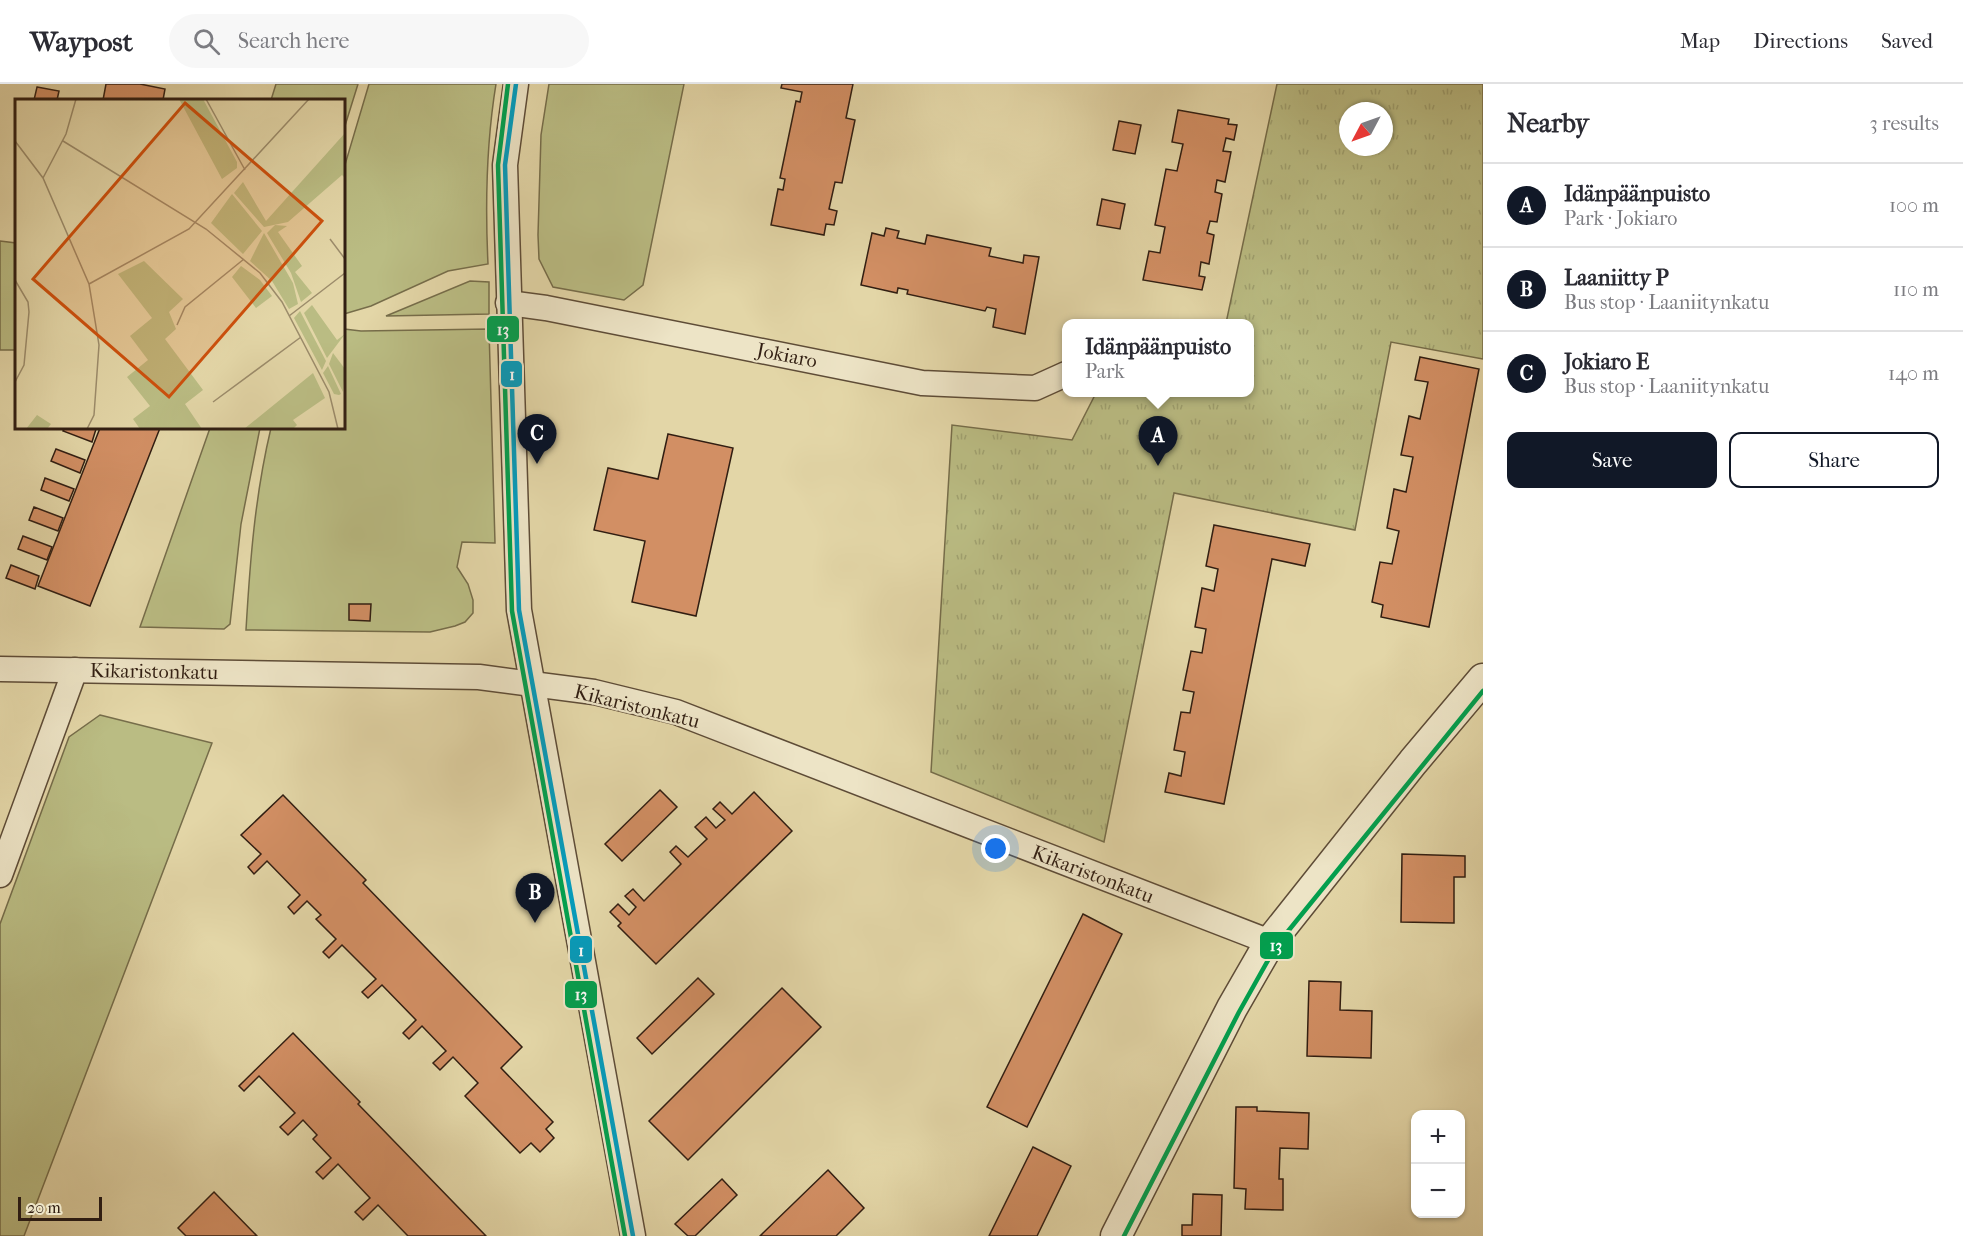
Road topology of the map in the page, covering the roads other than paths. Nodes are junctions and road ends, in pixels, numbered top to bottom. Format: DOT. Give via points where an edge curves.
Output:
graph roads {
  1 [pos="516,84"];
  2 [pos="508,303"];
  3 [pos="1062,376"];
  4 [pos="0,669"];
  5 [pos="75,670"];
  6 [pos="1483,679"];
  7 [pos="532,683"];
  8 [pos="0,874"];
  9 [pos="1270,942"];
  10 [pos="633,1236"];
  11 [pos="1116,1236"];
  1 -- 2 [label="street" via="505,165"];
  2 -- 3 [label="street, Jokiaro" via="922,382 1035,388"];
  2 -- 7 [label="street" via="517,590"];
  4 -- 5 [label="street, Kikaristonkatu"];
  5 -- 7 [label="street, Kikaristonkatu" via="479,677"];
  5 -- 8 [label="street"];
  6 -- 9 [label="street"];
  7 -- 9 [label="street, Kikaristonkatu" via="619,697 676,712"];
  7 -- 10 [label="street"];
  9 -- 11 [label="street" via="1232,1008"];
}
